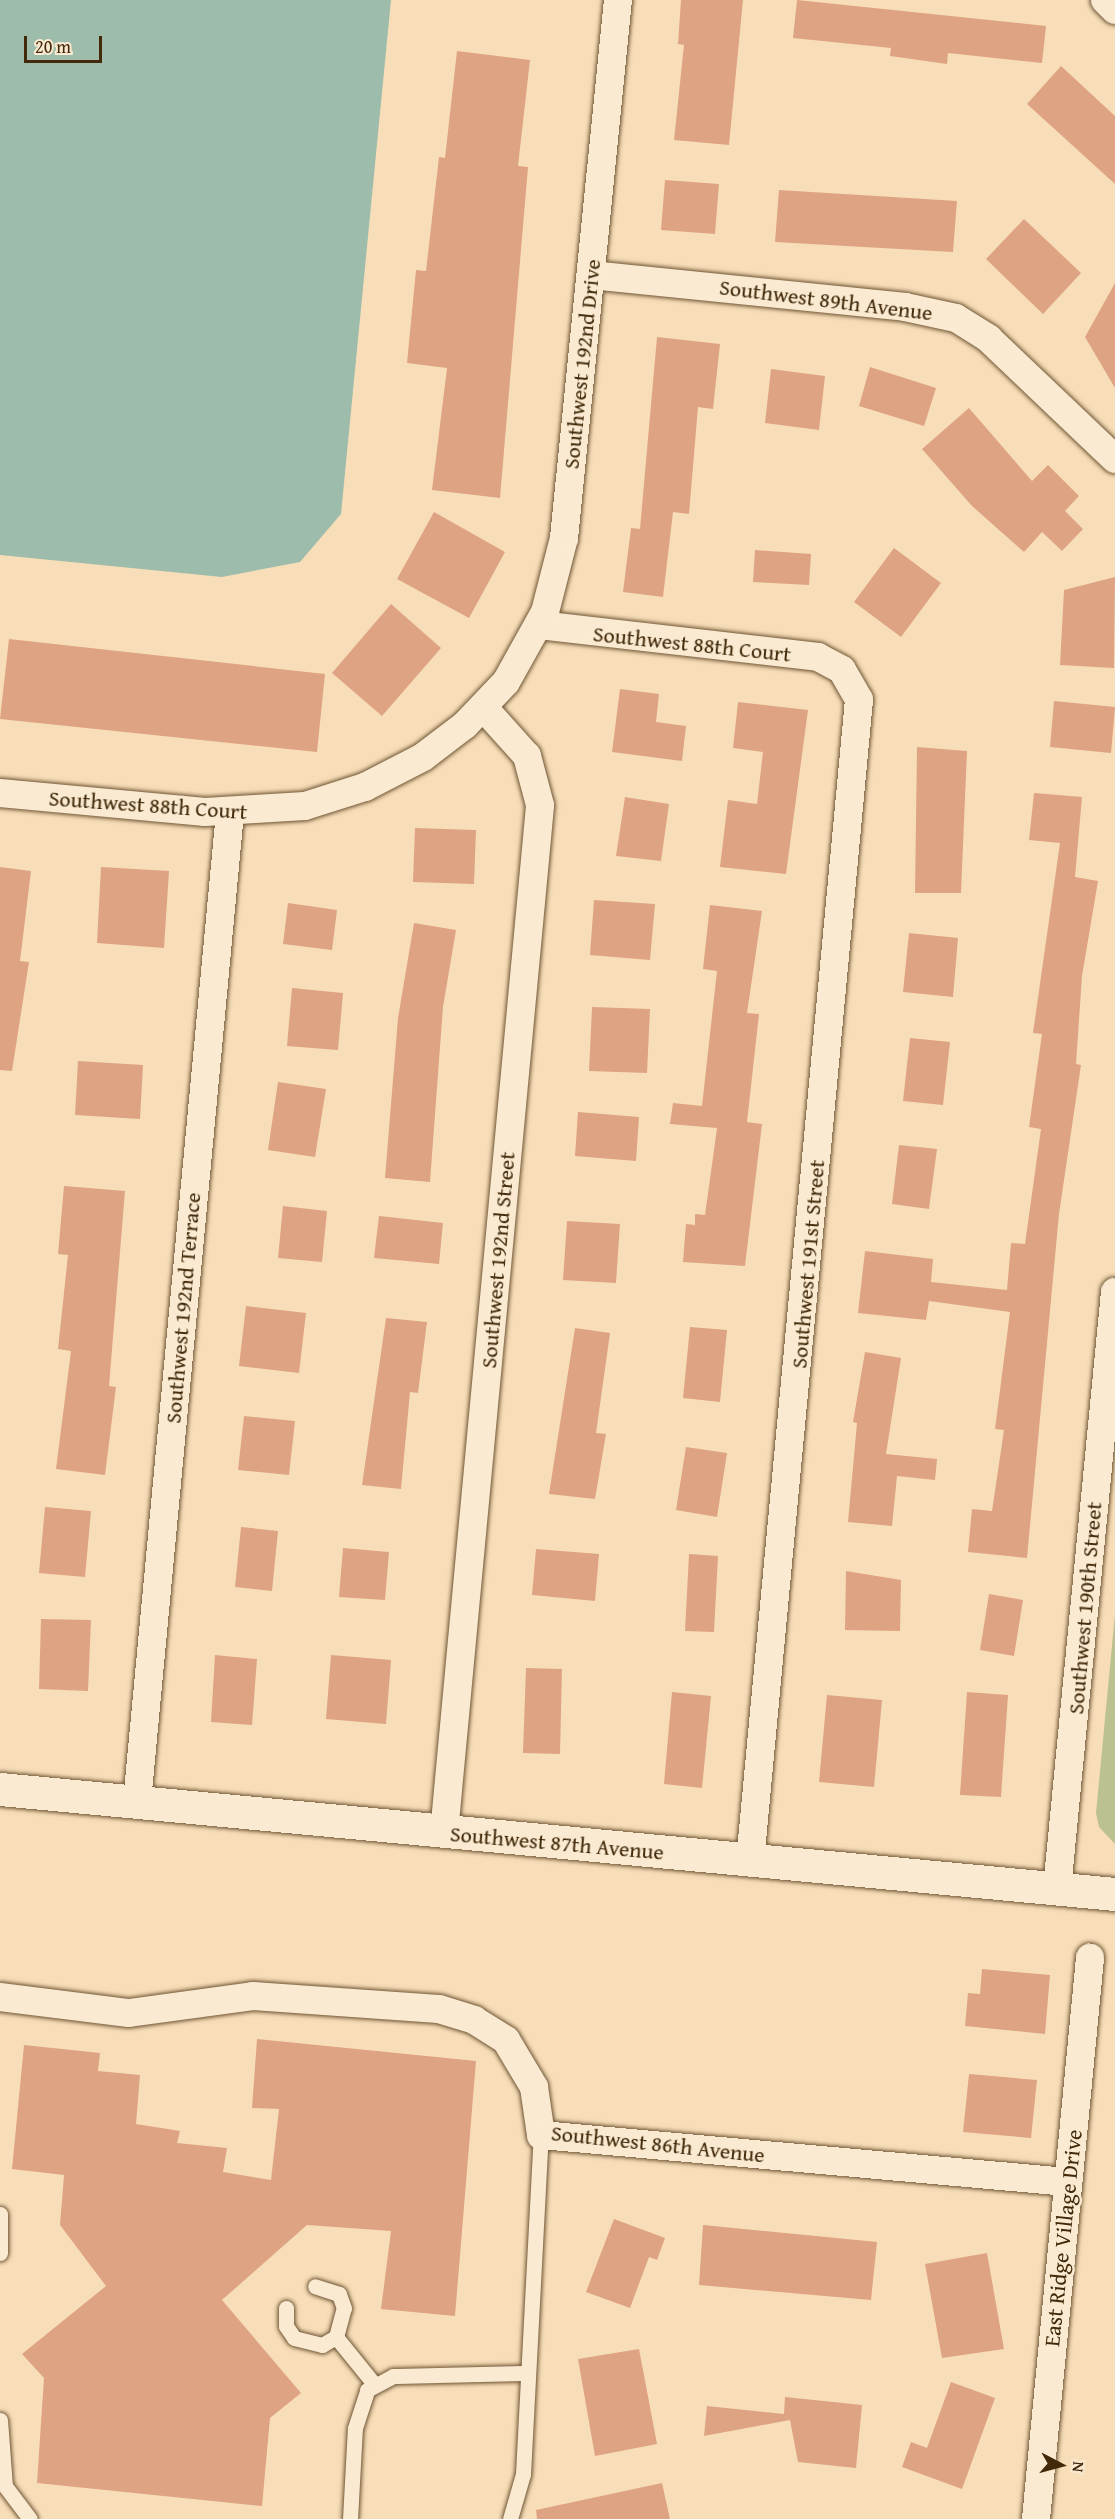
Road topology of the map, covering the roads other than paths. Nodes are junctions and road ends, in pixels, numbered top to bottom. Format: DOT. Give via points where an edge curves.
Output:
graph roads {
  1 [pos="618,0"];
  2 [pos="1104,0"];
  3 [pos="1115,10"];
  4 [pos="591,275"];
  5 [pos="1115,459"];
  6 [pos="539,625"];
  7 [pos="842,670"];
  8 [pos="483,707"];
  9 [pos="0,793"];
  10 [pos="230,813"];
  11 [pos="1115,1292"];
  12 [pos="0,1789"];
  13 [pos="137,1802"];
  14 [pos="444,1833"];
  15 [pos="750,1861"];
  16 [pos="1057,1889"];
  17 [pos="1115,1894"];
  18 [pos="1090,1958"];
  19 [pos="0,1997"];
  20 [pos="541,2135"];
  21 [pos="1068,2182"];
  22 [pos="0,2214"];
  23 [pos="0,2253"];
  24 [pos="315,2286"];
  25 [pos="286,2308"];
  26 [pos="336,2337"];
  27 [pos="526,2373"];
  28 [pos="374,2384"];
  29 [pos="0,2420"];
  30 [pos="30,2519"];
  31 [pos="350,2519"];
  32 [pos="510,2519"];
  33 [pos="1036,2519"];
  1 -- 4 [label="street, Southwest 192nd Drive"];
  2 -- 3 [label="street"];
  4 -- 5 [label="street, Southwest 89th Avenue" via="905,307 956,318 989,339"];
  4 -- 6 [label="street, Southwest 192nd Drive" via="564,538"];
  6 -- 7 [label="street, Southwest 88th Court" via="808,655"];
  6 -- 8 [label="street, Southwest 192nd Drive" via="521,659"];
  7 -- 15 [label="street, Southwest 191st Street" via="855,687 860,713"];
  8 -- 10 [label="street, Southwest 88th Court" via="423,757 365,787 280,811"];
  8 -- 14 [label="street, Southwest 192nd Street" via="527,756 540,806"];
  9 -- 10 [label="street, Southwest 88th Court"];
  10 -- 13 [label="street, Southwest 192nd Terrace"];
  11 -- 16 [label="street, Southwest 190th Street"];
  12 -- 13 [label="street, Southwest 87th Avenue"];
  13 -- 14 [label="street, Southwest 87th Avenue"];
  14 -- 15 [label="street, Southwest 87th Avenue"];
  15 -- 16 [label="street, Southwest 87th Avenue"];
  16 -- 17 [label="street, Southwest 87th Avenue"];
  18 -- 21 [label="street, East Ridge Village Drive"];
  19 -- 20 [label="street, Southwest 86th Avenue" via="112,2012 278,1996 457,2013 491,2029 518,2055 540,2106"];
  20 -- 21 [label="street, Southwest 86th Avenue"];
  20 -- 27 [label="lane"];
  21 -- 33 [label="street, East Ridge Village Drive"];
  22 -- 23 [label="lane"];
  24 -- 26 [label="lane" via="339,2294 344,2308"];
  25 -- 26 [label="lane" via="286,2326 294,2338 322,2345"];
  26 -- 28 [label="lane"];
  27 -- 28 [label="lane" via="411,2375"];
  27 -- 32 [label="lane" via="523,2474"];
  28 -- 31 [label="lane" via="361,2403 356,2428"];
  29 -- 30 [label="lane" via="5,2486"];
}
